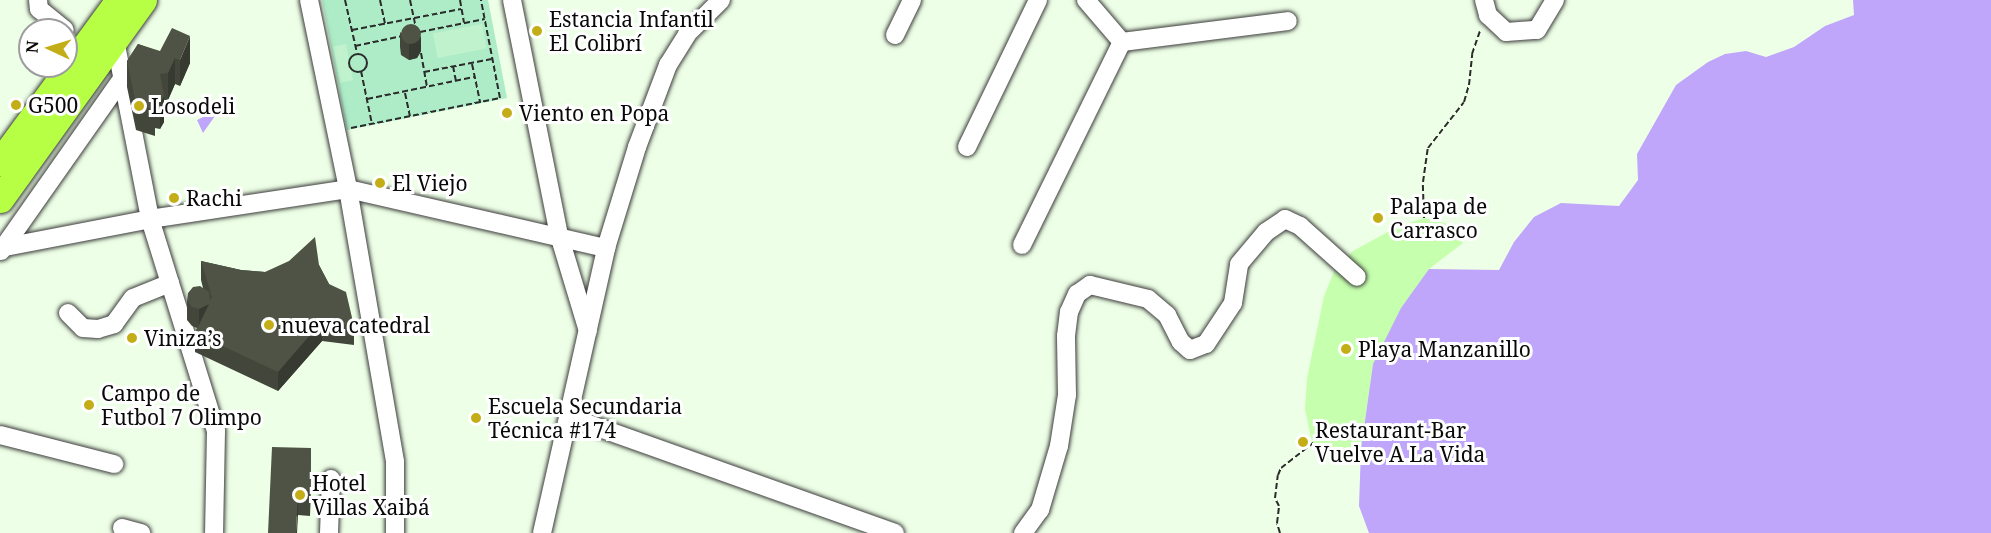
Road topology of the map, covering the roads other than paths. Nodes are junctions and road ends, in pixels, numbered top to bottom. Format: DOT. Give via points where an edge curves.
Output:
graph roads {
  1 [pos="38,0"];
  2 [pos="143,0"];
  3 [pos="309,0"];
  4 [pos="512,0"];
  5 [pos="912,0"];
  6 [pos="1038,0"];
  7 [pos="1086,0"];
  8 [pos="1555,0"];
  9 [pos="1484,2"];
  10 [pos="714,3"];
  11 [pos="111,14"];
  12 [pos="50,18"];
  13 [pos="1288,21"];
  14 [pos="78,33"];
  15 [pos="895,35"];
  16 [pos="1122,42"];
  17 [pos="48,78"];
  18 [pos="122,80"];
  19 [pos="967,147"];
  20 [pos="0,162"];
  21 [pos="348,189"];
  22 [pos="0,199"];
  23 [pos="150,219"];
  24 [pos="559,235"];
  25 [pos="1022,245"];
  26 [pos="606,248"];
  27 [pos="1,249"];
  28 [pos="1357,277"];
  29 [pos="170,283"];
  30 [pos="68,313"];
  31 [pos="588,333"];
  32 [pos="569,417"];
  33 [pos="0,435"];
  34 [pos="114,464"];
  35 [pos="331,479"];
  36 [pos="122,528"];
  37 [pos="141,533"];
  38 [pos="214,533"];
  39 [pos="329,533"];
  40 [pos="394,533"];
  41 [pos="542,533"];
  42 [pos="894,533"];
  43 [pos="1023,533"];
  1 -- 12 [label="street" via="39,9"];
  2 -- 11 [label="highway"];
  3 -- 21 [label="street"];
  4 -- 24 [label="street"];
  5 -- 15 [label="street"];
  6 -- 19 [label="street"];
  7 -- 16 [label="street"];
  8 -- 9 [label="street" via="1537,30 1506,32 1488,15"];
  10 -- 26 [label="street" via="687,34 668,65 637,147"];
  11 -- 14 [label="highway"];
  11 -- 18 [label="street"];
  11 -- 22 [label="highway"];
  13 -- 16 [label="street"];
  16 -- 25 [label="street"];
  17 -- 20 [label="highway"];
  18 -- 23 [label="street"];
  18 -- 27 [label="street"];
  21 -- 23 [label="street"];
  21 -- 24 [label="street"];
  21 -- 40 [label="street" via="395,462"];
  23 -- 27 [label="street"];
  23 -- 29 [label="street"];
  24 -- 26 [label="street"];
  24 -- 31 [label="street"];
  26 -- 31 [label="street"];
  28 -- 43 [label="street" via="1300,226 1285,219 1266,232 1239,264 1233,303 1206,344 1190,350 1181,342 1167,315 1148,299 1090,285 1077,294 1068,320 1067,395 1059,446 1040,510"];
  29 -- 30 [label="street" via="133,298 114,324 98,329 83,328"];
  29 -- 38 [label="street" via="216,431"];
  31 -- 32 [label="street"];
  32 -- 41 [label="street"];
  32 -- 42 [label="street"];
  33 -- 34 [label="street"];
  35 -- 39 [label="street"];
  36 -- 37 [label="street"];
}
